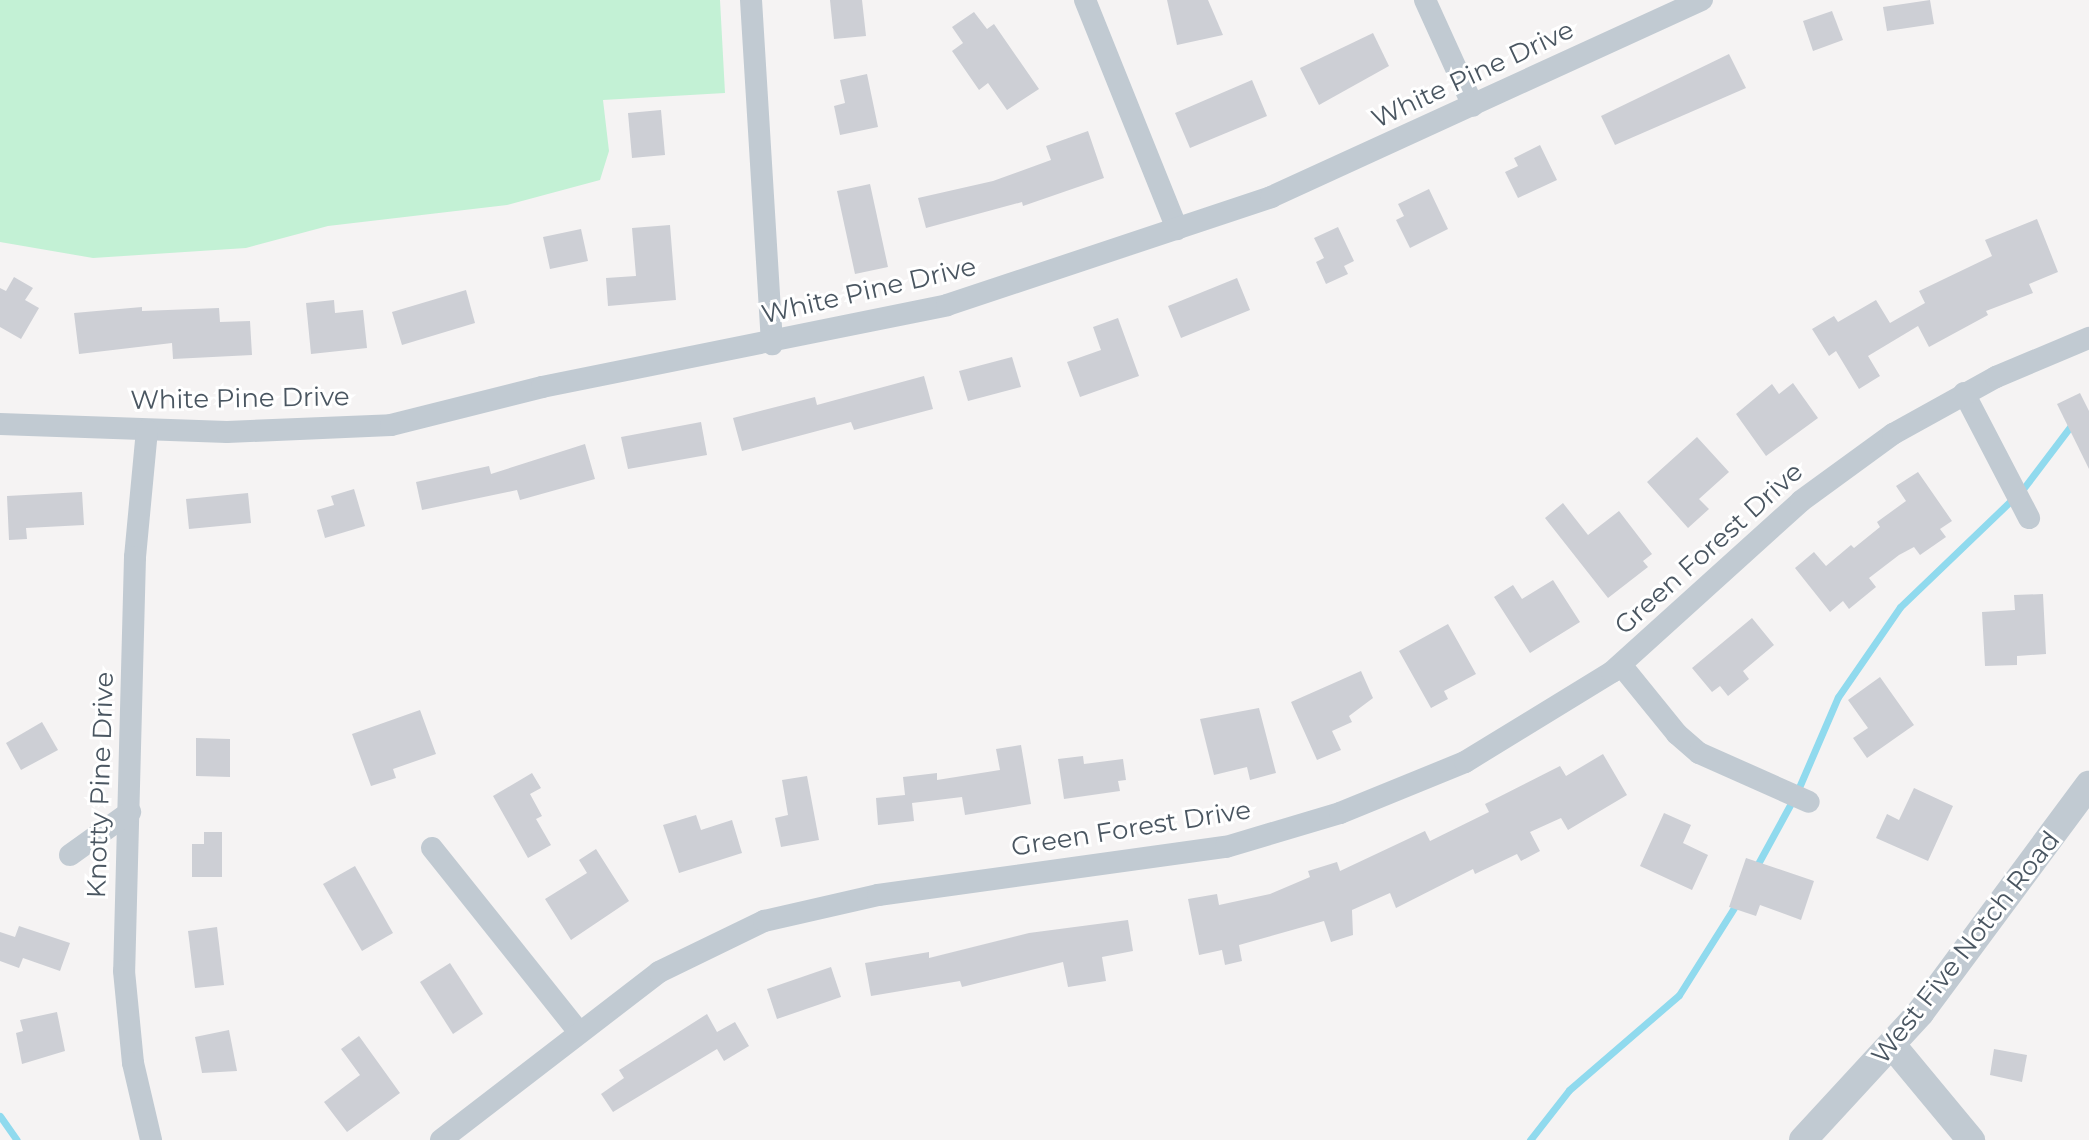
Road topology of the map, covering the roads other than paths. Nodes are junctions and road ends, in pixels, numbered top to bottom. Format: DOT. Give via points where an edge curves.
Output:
graph roads {
  1 [pos="751,0"];
  2 [pos="1085,0"];
  3 [pos="1425,0"];
  4 [pos="1702,0"];
  5 [pos="1473,106"];
  6 [pos="1177,229"];
  7 [pos="2089,338"];
  8 [pos="772,344"];
  9 [pos="1964,393"];
  10 [pos="0,424"];
  11 [pos="147,430"];
  12 [pos="2029,518"];
  13 [pos="1621,665"];
  14 [pos="2089,785"];
  15 [pos="1809,802"];
  16 [pos="130,812"];
  17 [pos="432,848"];
  18 [pos="70,855"];
  19 [pos="578,1031"];
  20 [pos="1892,1045"];
  21 [pos="151,1140"];
  22 [pos="441,1140"];
  23 [pos="1803,1140"];
  24 [pos="1971,1140"];
  1 -- 8 [label="street"];
  2 -- 6 [label="street"];
  3 -- 5 [label="street"];
  4 -- 5 [label="street, White Pine Drive"];
  5 -- 6 [label="street, White Pine Drive" via="1335,171"];
  6 -- 8 [label="street, White Pine Drive" via="947,305"];
  7 -- 9 [label="street, Green Forest Drive"];
  8 -- 11 [label="street, White Pine Drive" via="542,387 391,425"];
  9 -- 12 [label="street"];
  9 -- 13 [label="street, Green Forest Drive" via="1881,442 1801,501"];
  10 -- 11 [label="street, White Pine Drive"];
  11 -- 16 [label="street, Knotty Pine Drive" via="135,557"];
  13 -- 15 [label="street" via="1699,753"];
  13 -- 19 [label="street, Green Forest Drive" via="1565,705 1465,762 1340,813 1226,847 878,895 777,918 693,952"];
  14 -- 20 [label="street, West Five Notch Road" via="1967,955"];
  16 -- 18 [label="street"];
  16 -- 21 [label="street, Knotty Pine Drive" via="125,986 133,1063"];
  17 -- 19 [label="street"];
  19 -- 22 [label="street, Green Forest Drive"];
  20 -- 23 [label="street, West Five Notch Road"];
  20 -- 24 [label="street"];
}
